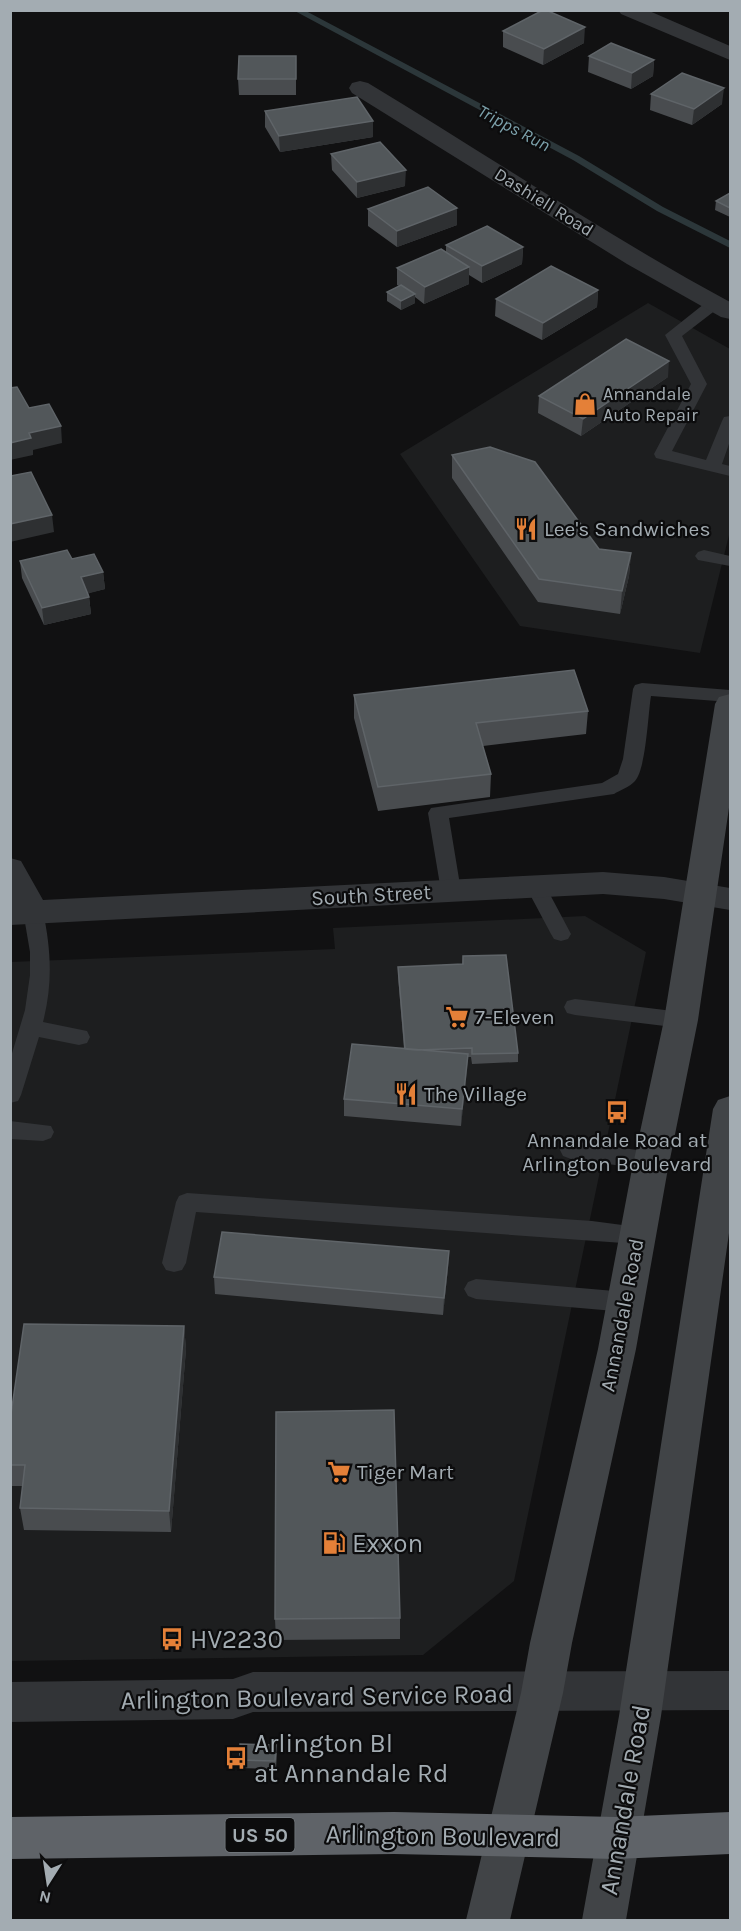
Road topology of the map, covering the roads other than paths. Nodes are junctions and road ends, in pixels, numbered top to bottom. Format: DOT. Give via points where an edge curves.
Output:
graph roads {
  1 [pos="628,10"];
  2 [pos="730,54"];
  3 [pos="360,88"];
  4 [pos="723,308"];
  5 [pos="730,421"];
  6 [pos="712,466"];
  7 [pos="730,471"];
  8 [pos="704,556"];
  9 [pos="730,561"];
  10 [pos="730,696"];
  11 [pos="730,704"];
  12 [pos="10,869"];
  13 [pos="536,887"];
  14 [pos="451,891"];
  15 [pos="715,897"];
  16 [pos="22,912"];
  17 [pos="561,934"];
  18 [pos="575,1007"];
  19 [pos="681,1020"];
  20 [pos="31,1027"];
  21 [pos="79,1037"];
  22 [pos="10,1095"];
  23 [pos="730,1109"];
  24 [pos="10,1130"];
  25 [pos="43,1132"];
  26 [pos="571,1150"];
  27 [pos="651,1161"];
  28 [pos="637,1235"];
  29 [pos="174,1263"];
  30 [pos="476,1289"];
  31 [pos="626,1302"];
  32 [pos="730,1691"];
  33 [pos="645,1692"];
  34 [pos="542,1693"];
  35 [pos="10,1702"];
  36 [pos="730,1833"];
  37 [pos="509,1837"];
  38 [pos="10,1838"];
  39 [pos="616,1838"];
  40 [pos="488,1920"];
  41 [pos="604,1920"];
  1 -- 2 [label="street"];
  3 -- 4 [label="street, Dashiell Road" via="572,221"];
  4 -- 6 [label="lane" via="673,335 699,384 662,454"];
  5 -- 6 [label="lane"];
  6 -- 7 [label="lane"];
  8 -- 9 [label="lane"];
  10 -- 14 [label="lane" via="642,689 627,778 607,789 438,813"];
  11 -- 15 [label="main road, Annandale Road"];
  12 -- 16 [label="street"];
  13 -- 14 [label="street, South Street"];
  13 -- 15 [label="street, South Street" via="603,883"];
  13 -- 17 [label="lane"];
  14 -- 16 [label="street, South Street"];
  15 -- 19 [label="main road, Annandale Road"];
  16 -- 20 [label="lane" via="41,957"];
  18 -- 19 [label="lane"];
  19 -- 27 [label="main road, Annandale Road"];
  20 -- 21 [label="lane"];
  20 -- 22 [label="lane"];
  23 -- 33 [label="main road, Annandale Road"];
  24 -- 25 [label="lane"];
  26 -- 27 [label="lane"];
  27 -- 28 [label="main road, Annandale Road"];
  28 -- 29 [label="lane" via="187,1202"];
  28 -- 31 [label="main road, Annandale Road"];
  30 -- 31 [label="lane"];
  31 -- 34 [label="main road, Annandale Road"];
  32 -- 33 [label="street, Arlington Boulevard Service Road"];
  33 -- 34 [label="street, Arlington Boulevard Service Road"];
  33 -- 39 [label="main road, Annandale Road"];
  34 -- 35 [label="street, Arlington Boulevard Service Road" via="253,1692 234,1699"];
  34 -- 37 [label="main road, Annandale Road"];
  36 -- 39 [label="highway, Arlington Boulevard / US 50"];
  37 -- 38 [label="highway, Arlington Boulevard / US 50" via="394,1833"];
  37 -- 39 [label="highway, Arlington Boulevard / US 50"];
  37 -- 40 [label="main road, Annandale Road"];
  39 -- 41 [label="main road, Annandale Road"];
}
